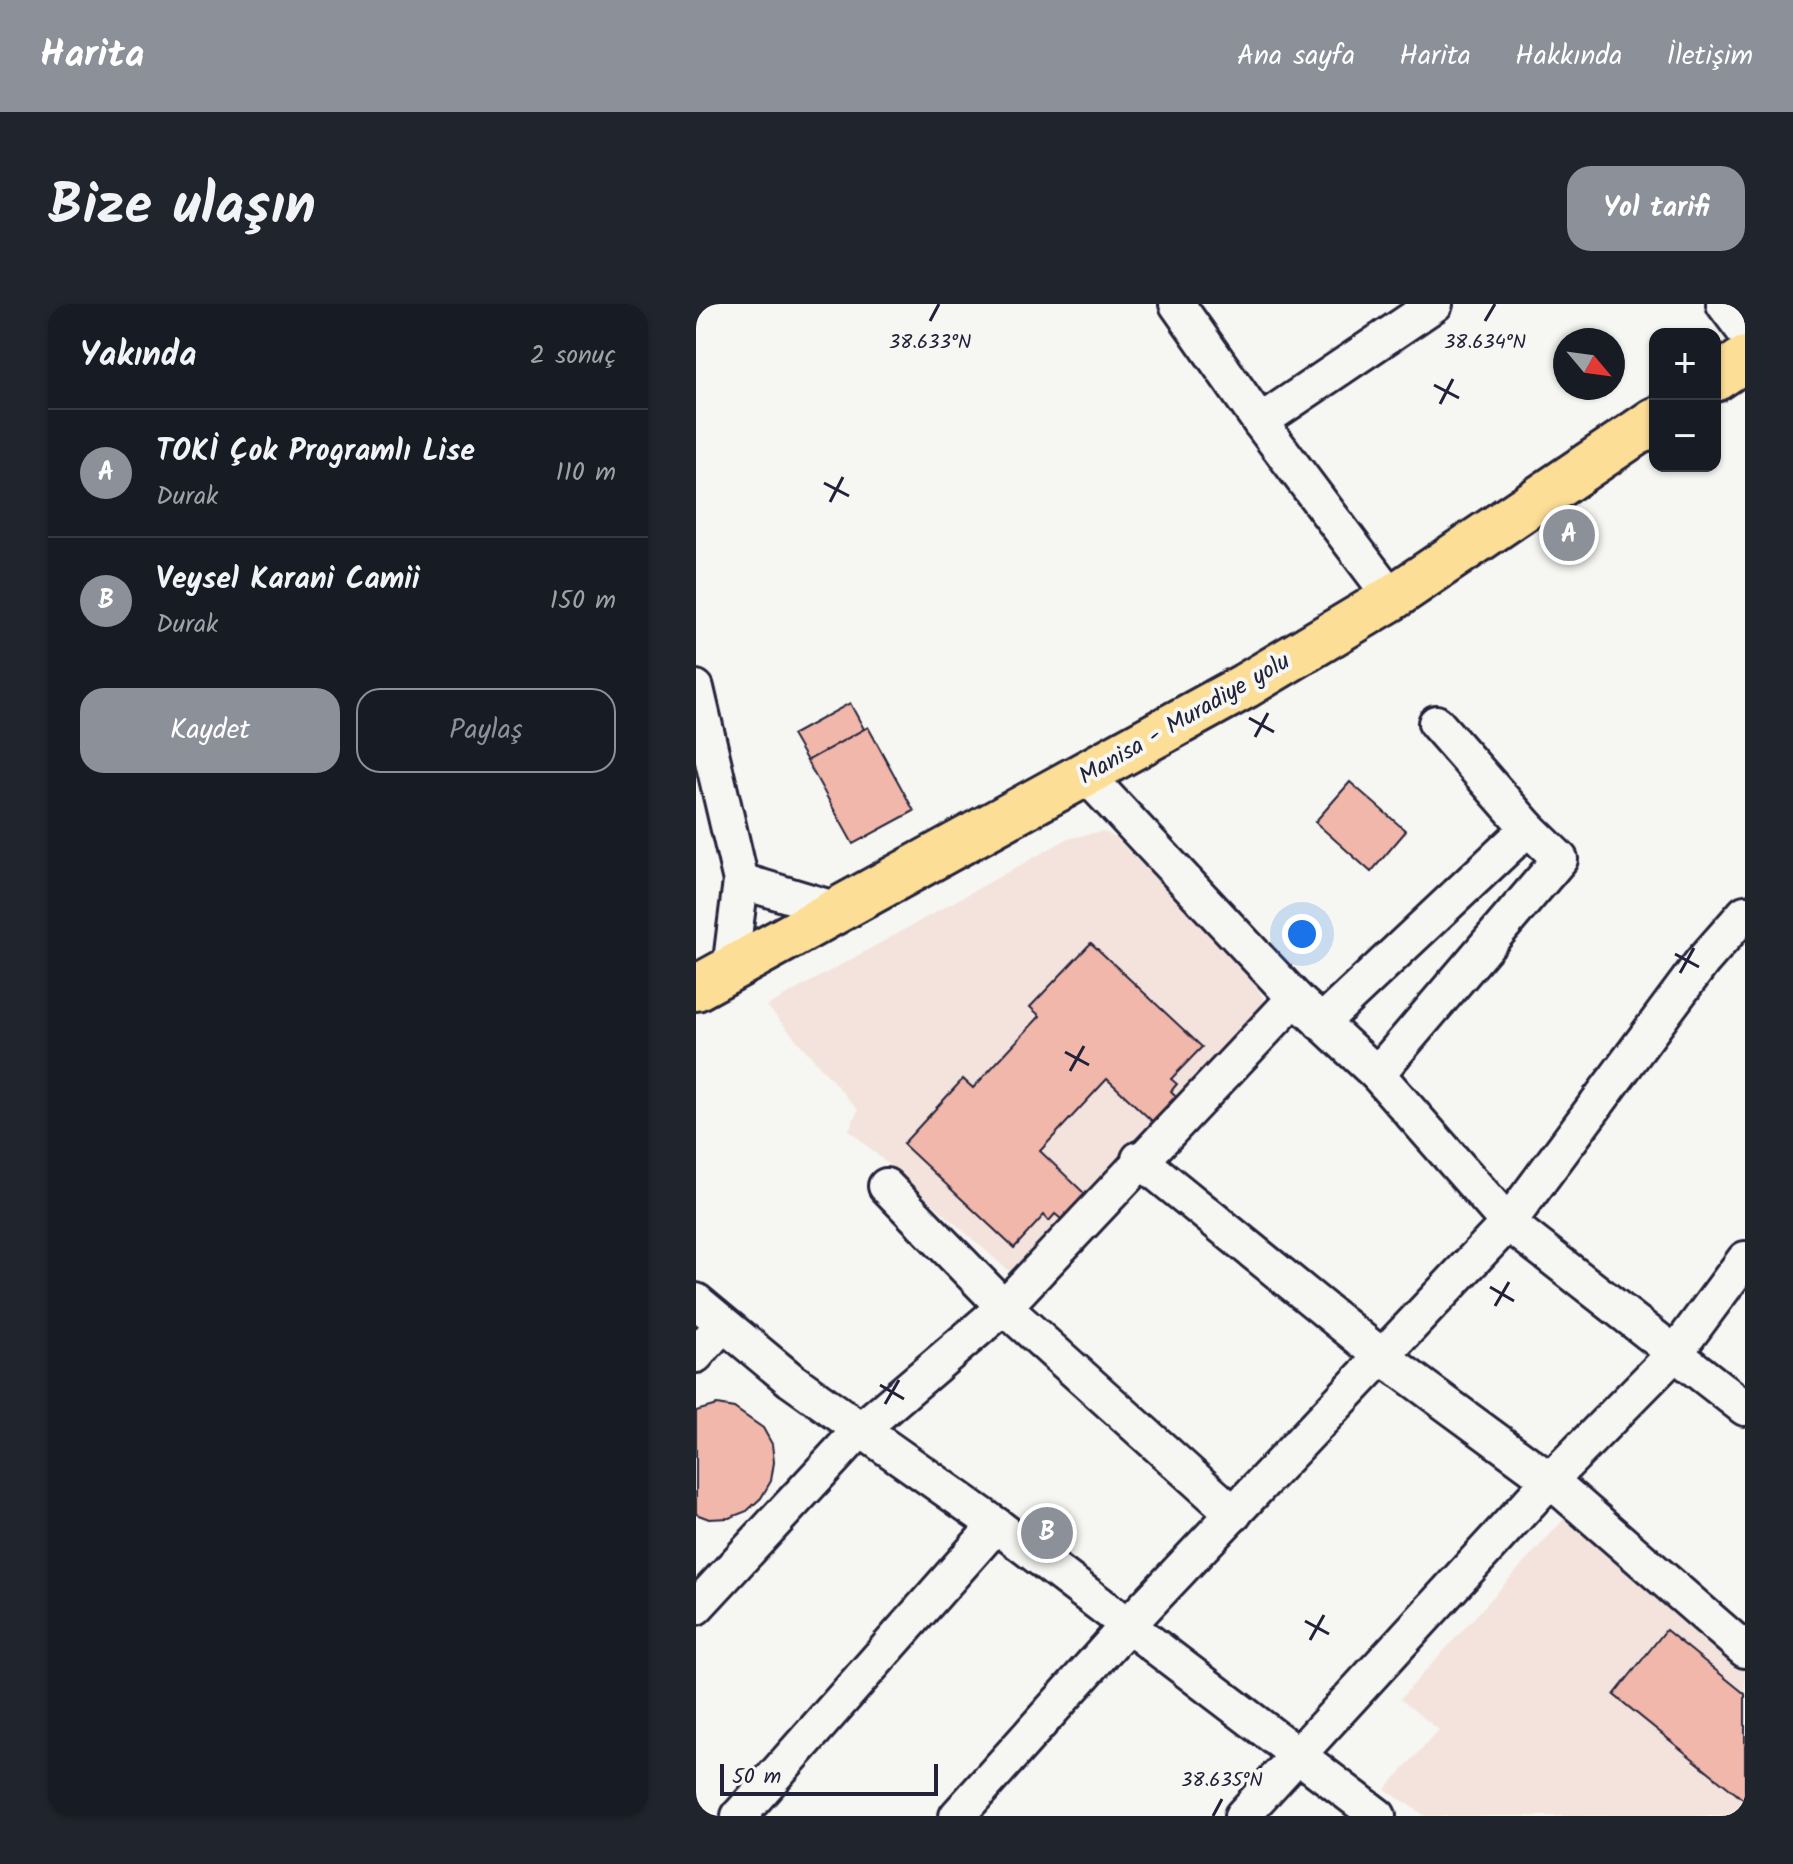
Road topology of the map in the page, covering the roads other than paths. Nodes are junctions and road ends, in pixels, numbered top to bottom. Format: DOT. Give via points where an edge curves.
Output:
graph roads {
  1 [pos="1177,304"];
  2 [pos="1434,304"];
  3 [pos="1724,304"];
  4 [pos="1745,332"];
  5 [pos="1745,359"];
  6 [pos="1721,375"];
  7 [pos="1260,422"];
  8 [pos="1649,424"];
  9 [pos="1392,598"];
  10 [pos="696,688"];
  11 [pos="1436,723"];
  12 [pos="1086,775"];
  13 [pos="1528,828"];
  14 [pos="741,881"];
  15 [pos="834,909"];
  16 [pos="1745,913"];
  17 [pos="713,978"];
  18 [pos="1295,998"];
  19 [pos="1321,1023"];
  20 [pos="1377,1074"];
  21 [pos="1139,1159"];
  22 [pos="886,1186"];
  23 [pos="1508,1223"];
  24 [pos="1745,1259"];
  25 [pos="696,1301"];
  26 [pos="1004,1307"];
  27 [pos="722,1325"];
  28 [pos="1676,1352"];
  29 [pos="696,1355"];
  30 [pos="1384,1358"];
  31 [pos="1745,1408"];
  32 [pos="859,1431"];
  33 [pos="1550,1480"];
  34 [pos="1234,1514"];
  35 [pos="996,1525"];
  36 [pos="696,1607"];
  37 [pos="1127,1626"];
  38 [pos="1745,1650"];
  39 [pos="1297,1752"];
  40 [pos="739,1816"];
  41 [pos="957,1816"];
  42 [pos="1242,1816"];
  43 [pos="1378,1816"];
  1 -- 7 [label="street"];
  2 -- 7 [label="street"];
  3 -- 4 [label="street"];
  5 -- 6 [label="main road"];
  7 -- 9 [label="street"];
  8 -- 9 [label="main road, Manisa - Muradiye yolu"];
  9 -- 12 [label="main road, Manisa - Muradiye yolu"];
  10 -- 14 [label="street"];
  11 -- 13 [label="street"];
  12 -- 15 [label="main road, Manisa - Muradiye yolu"];
  12 -- 18 [label="street"];
  13 -- 19 [label="street"];
  13 -- 20 [label="street" via="1560,859"];
  14 -- 15 [label="street"];
  14 -- 17 [label="street"];
  15 -- 17 [label="main road, Manisa - Muradiye yolu"];
  16 -- 23 [label="street" via="1702,962"];
  18 -- 19 [label="street"];
  18 -- 21 [label="street"];
  19 -- 20 [label="street"];
  20 -- 23 [label="street"];
  21 -- 26 [label="street"];
  21 -- 30 [label="street"];
  22 -- 26 [label="street"];
  23 -- 28 [label="street"];
  23 -- 30 [label="street"];
  24 -- 28 [label="street"];
  25 -- 27 [label="street"];
  26 -- 32 [label="street"];
  26 -- 34 [label="street"];
  27 -- 29 [label="street"];
  27 -- 32 [label="street"];
  28 -- 31 [label="street"];
  28 -- 33 [label="street"];
  30 -- 33 [label="street"];
  30 -- 34 [label="street"];
  32 -- 35 [label="street"];
  32 -- 36 [label="street"];
  33 -- 38 [label="street"];
  33 -- 39 [label="street"];
  34 -- 37 [label="street"];
  35 -- 37 [label="street"];
  35 -- 40 [label="street"];
  37 -- 39 [label="street"];
  37 -- 41 [label="street"];
  39 -- 42 [label="street"];
  39 -- 43 [label="street"];
}
